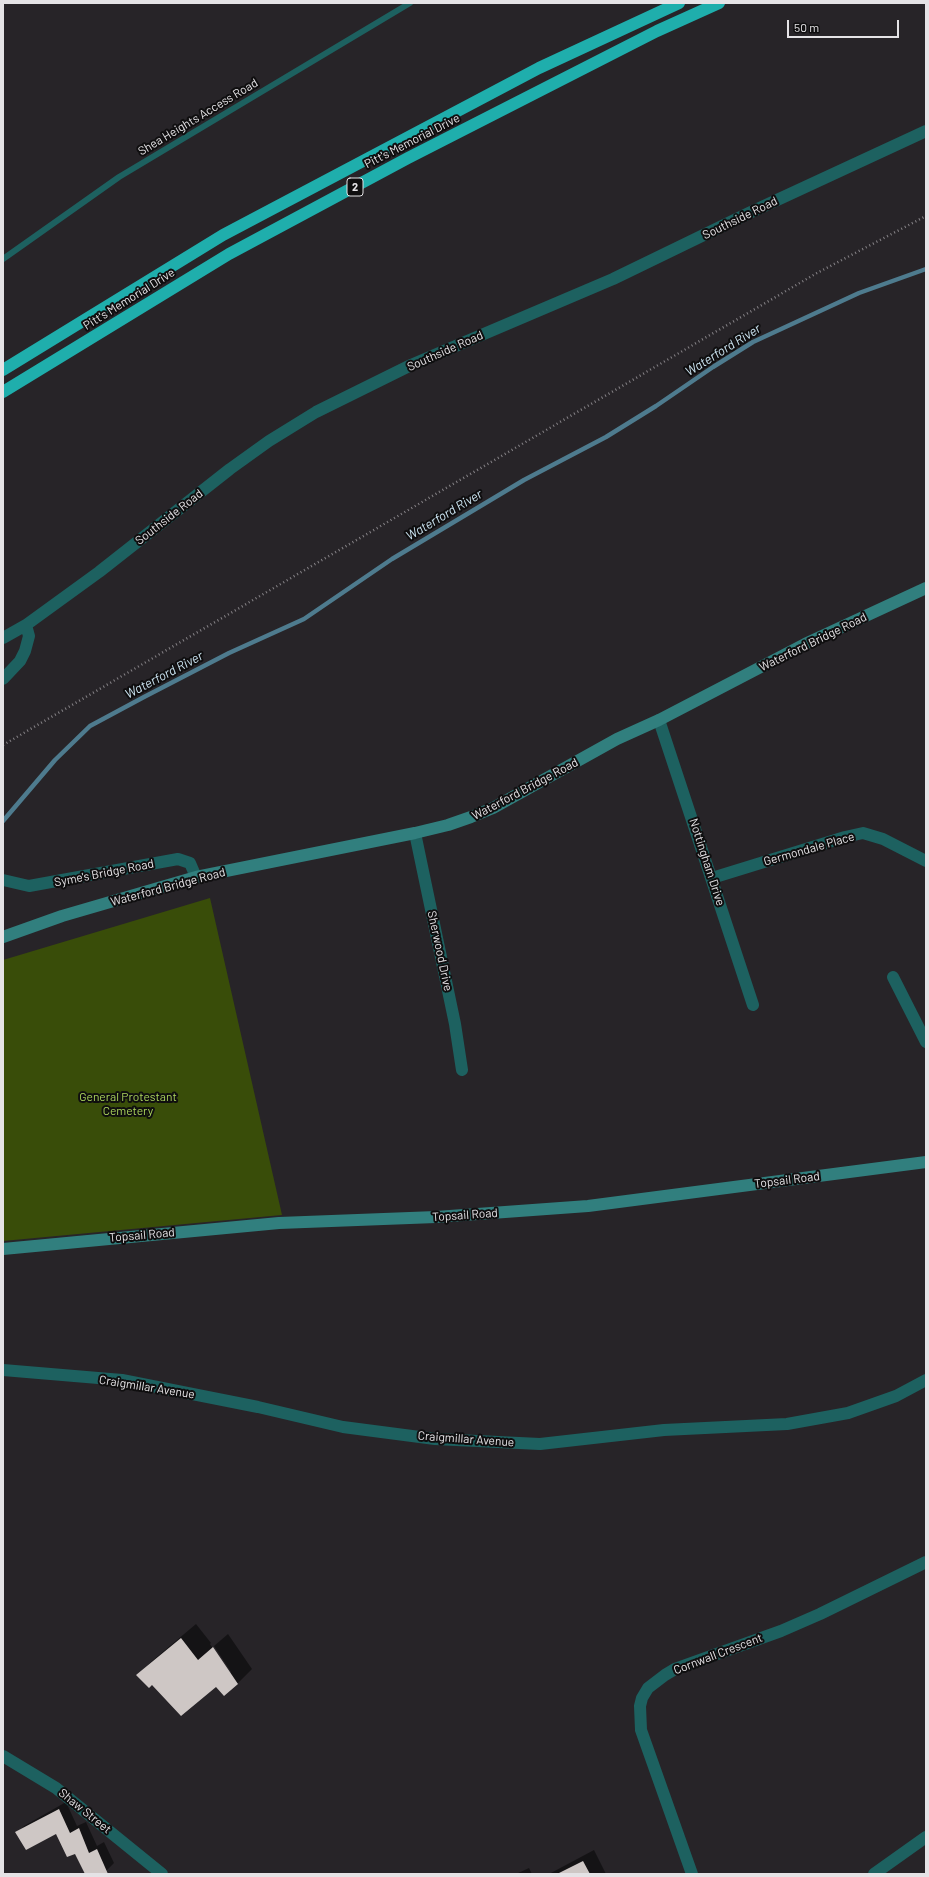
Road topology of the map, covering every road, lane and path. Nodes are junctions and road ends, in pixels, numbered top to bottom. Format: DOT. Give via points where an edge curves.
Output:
graph roads {
  1 [pos="410,3"];
  2 [pos="679,3"];
  3 [pos="719,3"];
  4 [pos="926,131"];
  5 [pos="926,216"];
  6 [pos="3,259"];
  7 [pos="3,370"];
  8 [pos="3,392"];
  9 [pos="926,588"];
  10 [pos="26,625"];
  11 [pos="3,638"];
  12 [pos="3,679"];
  13 [pos="659,720"];
  14 [pos="3,745"];
  15 [pos="415,833"];
  16 [pos="926,861"];
  17 [pos="196,877"];
  18 [pos="712,878"];
  19 [pos="3,880"];
  20 [pos="3,937"];
  21 [pos="893,977"];
  22 [pos="753,1006"];
  23 [pos="926,1042"];
  24 [pos="462,1070"];
  25 [pos="926,1162"];
  26 [pos="3,1249"];
  27 [pos="3,1370"];
  28 [pos="926,1380"];
  29 [pos="926,1562"];
  30 [pos="3,1756"];
  31 [pos="926,1837"];
  32 [pos="162,1874"];
  33 [pos="692,1874"];
  34 [pos="874,1874"];
  1 -- 6 [label="lane, Shea Heights Access Road" via="119,177"];
  2 -- 7 [label="highway, Pitt's Memorial Drive / 2" via="539,68 223,235"];
  3 -- 8 [label="highway, Pitt's Memorial Drive / 2" via="657,31 229,254"];
  4 -- 10 [label="street, Southside Road" via="613,279 411,365 316,412 230,469 99,572"];
  5 -- 14 [label="path" via="817,273"];
  9 -- 13 [label="main road, Waterford Bridge Road" via="805,644"];
  10 -- 11 [label="street, Southside Road"];
  10 -- 12 [label="street" via="29,636 26,651"];
  13 -- 15 [label="main road, Waterford Bridge Road" via="617,739 493,808 448,826"];
  13 -- 18 [label="street, Nottingham Drive"];
  15 -- 17 [label="main road, Waterford Bridge Road"];
  15 -- 24 [label="street, Sherwood Drive" via="455,1024"];
  16 -- 18 [label="street, Germondale Place" via="883,839 864,833"];
  17 -- 19 [label="street, Syme's Bridge Road" via="190,863 178,859 29,886"];
  17 -- 20 [label="main road, Waterford Bridge Road" via="62,916"];
  18 -- 22 [label="street, Nottingham Drive"];
  21 -- 23 [label="street"];
  25 -- 26 [label="main road, Topsail Road" via="588,1206 436,1217 279,1222"];
  27 -- 28 [label="street, Craigmillar Avenue" via="122,1380 351,1428 435,1439 540,1444 664,1430 787,1424 848,1413 896,1396"];
  29 -- 33 [label="street, Cornwall Crescent" via="814,1617 675,1669 664,1674 648,1688 640,1706 641,1730"];
  30 -- 32 [label="street, Shaw Street" via="56,1788"];
  31 -- 34 [label="street"];
}
